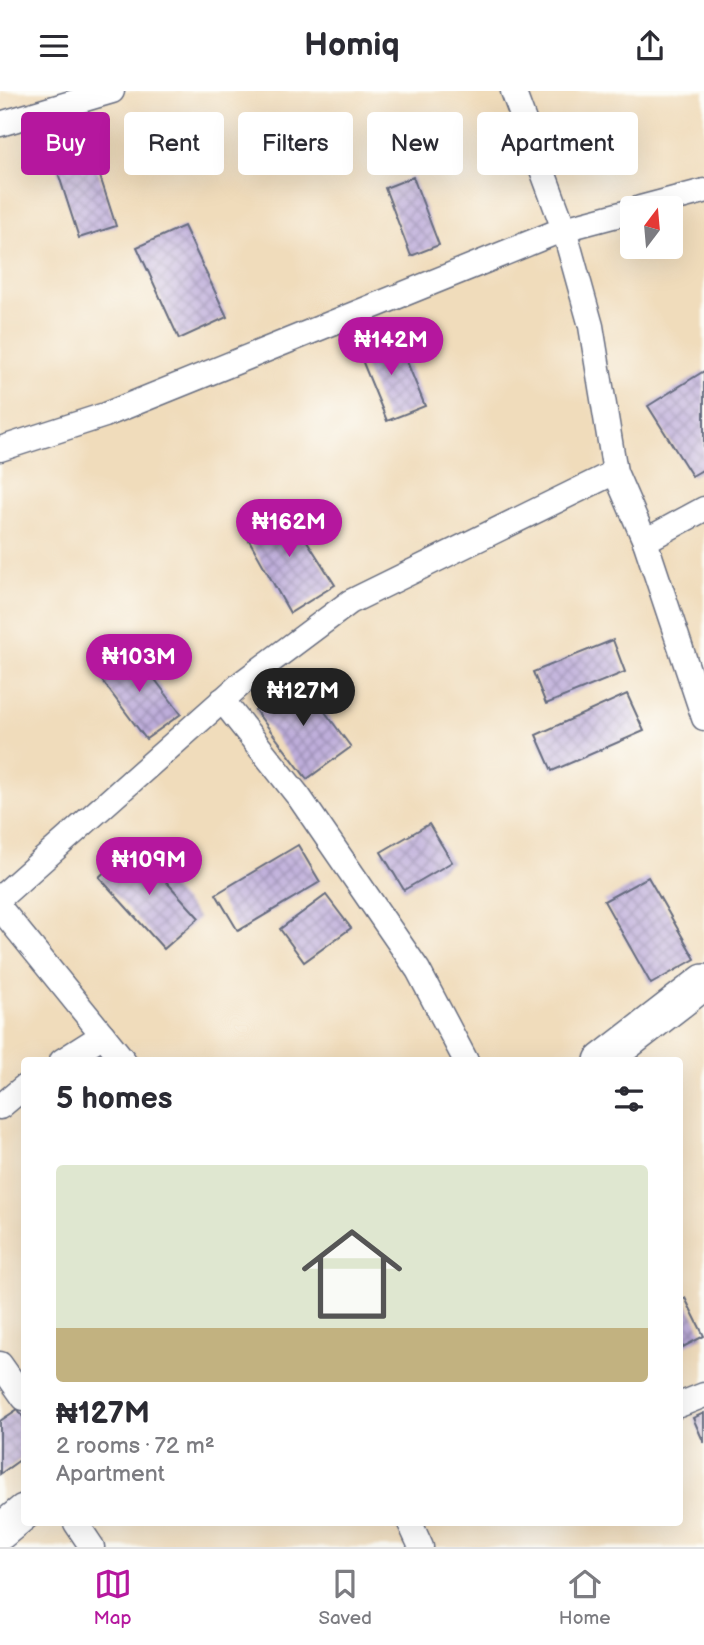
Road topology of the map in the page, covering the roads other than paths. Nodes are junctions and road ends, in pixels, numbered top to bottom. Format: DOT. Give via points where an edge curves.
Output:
graph roads {
  1 [pos="112,91"];
  2 [pos="513,91"];
  3 [pos="0,124"];
  4 [pos="704,191"];
  5 [pos="683,197"];
  6 [pos="620,214"];
  7 [pos="564,229"];
  8 [pos="0,449"];
  9 [pos="615,472"];
  10 [pos="704,509"];
  11 [pos="645,541"];
  12 [pos="222,700"];
  13 [pos="704,718"];
  14 [pos="0,898"];
  15 [pos="0,908"];
  16 [pos="704,982"];
  17 [pos="103,1035"];
  18 [pos="68,1057"];
  19 [pos="121,1057"];
  20 [pos="464,1057"];
  21 [pos="607,1057"];
  22 [pos="21,1090"];
  23 [pos="0,1107"];
  24 [pos="0,1364"];
  25 [pos="21,1394"];
  26 [pos="704,1395"];
  27 [pos="683,1403"];
  28 [pos="21,1514"];
  29 [pos="78,1526"];
  30 [pos="411,1526"];
  31 [pos="0,1532"];
  32 [pos="92,1547"];
  33 [pos="421,1547"];
  1 -- 3 [label="street"];
  2 -- 7 [label="street"];
  4 -- 5 [label="street"];
  6 -- 7 [label="street"];
  7 -- 8 [label="street" via="105,415"];
  7 -- 9 [label="street" via="592,326"];
  9 -- 11 [label="street"];
  9 -- 12 [label="street" via="349,602"];
  10 -- 11 [label="street"];
  11 -- 13 [label="street"];
  12 -- 14 [label="street"];
  12 -- 20 [label="street" via="299,797 411,960"];
  15 -- 17 [label="street"];
  16 -- 21 [label="street"];
  17 -- 18 [label="street"];
  17 -- 19 [label="street"];
  22 -- 23 [label="street"];
  24 -- 25 [label="street"];
  26 -- 27 [label="street"];
  28 -- 31 [label="street"];
  29 -- 32 [label="street"];
  30 -- 33 [label="street"];
}
